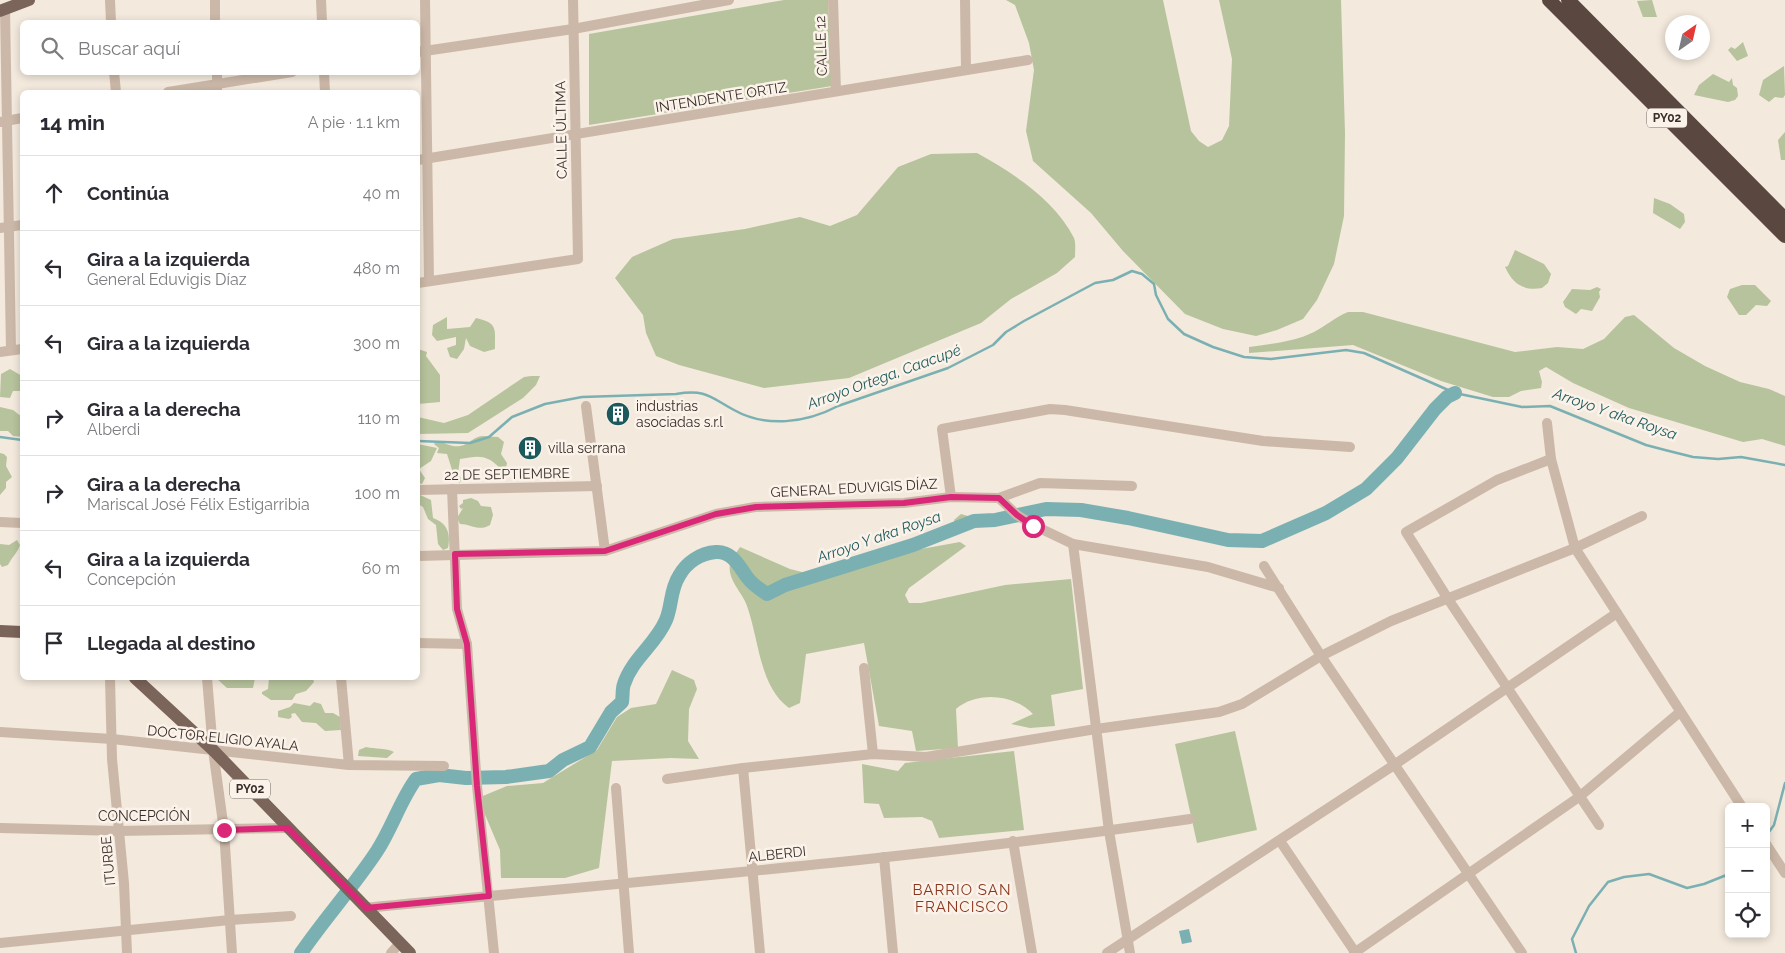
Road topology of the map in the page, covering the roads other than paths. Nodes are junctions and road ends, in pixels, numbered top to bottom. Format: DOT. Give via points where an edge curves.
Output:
graph roads {
  1 [pos="29,0"];
  2 [pos="110,0"];
  3 [pos="215,0"];
  4 [pos="321,0"];
  5 [pos="425,0"];
  6 [pos="573,0"];
  7 [pos="729,0"];
  8 [pos="833,0"];
  9 [pos="965,0"];
  10 [pos="1549,0"];
  11 [pos="1568,0"];
  12 [pos="705,2"];
  13 [pos="9,6"];
  14 [pos="111,20"];
  15 [pos="216,20"];
  16 [pos="322,20"];
  17 [pos="573,29"];
  18 [pos="422,51"];
  19 [pos="1028,60"];
  20 [pos="966,70"];
  21 [pos="114,75"];
  22 [pos="217,75"];
  23 [pos="279,75"];
  24 [pos="324,75"];
  25 [pos="217,89"];
  26 [pos="116,90"];
  27 [pos="201,90"];
  28 [pos="325,90"];
  29 [pos="836,91"];
  30 [pos="20,118"];
  31 [pos="4,121"];
  32 [pos="576,135"];
  33 [pos="428,158"];
  34 [pos="420,160"];
  35 [pos="1785,219"];
  36 [pos="20,225"];
  37 [pos="5,227"];
  38 [pos="1785,236"];
  39 [pos="429,281"];
  40 [pos="420,283"];
  41 [pos="20,349"];
  42 [pos="11,350"];
  43 [pos="0,352"];
  44 [pos="586,406"];
  45 [pos="1547,423"];
  46 [pos="1350,446"];
  47 [pos="1551,459"];
  48 [pos="597,486"];
  49 [pos="1132,486"];
  50 [pos="452,489"];
  51 [pos="420,490"];
  52 [pos="951,497"];
  53 [pos="999,498"];
  54 [pos="1642,516"];
  55 [pos="0,522"];
  56 [pos="20,524"];
  57 [pos="1073,544"];
  58 [pos="1575,548"];
  59 [pos="605,551"];
  60 [pos="455,554"];
  61 [pos="420,556"];
  62 [pos="1264,566"];
  63 [pos="1279,588"];
  64 [pos="1448,599"];
  65 [pos="1617,613"];
  66 [pos="0,631"];
  67 [pos="20,632"];
  68 [pos="420,643"];
  69 [pos="467,644"];
  70 [pos="1321,656"];
  71 [pos="864,668"];
  72 [pos="110,680"];
  73 [pos="137,680"];
  74 [pos="207,680"];
  75 [pos="341,680"];
  76 [pos="1507,688"];
  77 [pos="1680,712"];
  78 [pos="1096,729"];
  79 [pos="0,732"];
  80 [pos="112,739"];
  81 [pos="212,750"];
  82 [pos="873,754"];
  83 [pos="1394,765"];
  84 [pos="349,766"];
  85 [pos="444,766"];
  86 [pos="743,768"];
  87 [pos="667,779"];
  88 [pos="616,788"];
  89 [pos="1579,797"];
  90 [pos="1739,803"];
  91 [pos="1190,819"];
  92 [pos="1599,825"];
  93 [pos="0,828"];
  94 [pos="288,828"];
  95 [pos="224,830"];
  96 [pos="119,831"];
  97 [pos="1109,831"];
  98 [pos="1013,841"];
  99 [pos="1280,841"];
  100 [pos="1769,848"];
  101 [pos="884,857"];
  102 [pos="752,870"];
  103 [pos="1785,873"];
  104 [pos="1468,875"];
  105 [pos="624,884"];
  106 [pos="489,896"];
  107 [pos="366,908"];
  108 [pos="291,916"];
  109 [pos="230,920"];
  110 [pos="127,930"];
  111 [pos="1128,942"];
  112 [pos="0,943"];
  113 [pos="400,943"];
  114 [pos="1354,952"];
  115 [pos="127,953"];
  116 [pos="232,953"];
  117 [pos="391,953"];
  118 [pos="410,953"];
  119 [pos="494,953"];
  120 [pos="629,953"];
  121 [pos="760,953"];
  122 [pos="893,953"];
  123 [pos="1032,953"];
  124 [pos="1108,953"];
  125 [pos="1130,953"];
  126 [pos="1522,953"];
  1 -- 13 [label="main road"];
  2 -- 14 [label="street"];
  3 -- 15 [label="street"];
  4 -- 16 [label="street"];
  5 -- 18 [label="street"];
  6 -- 17 [label="street, CALLE ÚLTIMA"];
  7 -- 12 [label="street"];
  8 -- 29 [label="street, CALLE 12"];
  9 -- 20 [label="street"];
  10 -- 38 [label="highway, PY02"];
  11 -- 35 [label="highway, PY02"];
  12 -- 17 [label="street"];
  13 -- 31 [label="street"];
  17 -- 18 [label="street"];
  17 -- 32 [label="street, CALLE ÚLTIMA"];
  18 -- 33 [label="street"];
  19 -- 20 [label="street, INTENDENTE ORTIZ"];
  20 -- 29 [label="street, INTENDENTE ORTIZ"];
  21 -- 26 [label="street"];
  22 -- 25 [label="street"];
  23 -- 25 [label="street"];
  24 -- 28 [label="street"];
  25 -- 27 [label="street"];
  29 -- 32 [label="street, INTENDENTE ORTIZ"];
  30 -- 31 [label="street"];
  31 -- 37 [label="street"];
  32 -- 33 [label="street, INTENDENTE ORTIZ"];
  32 -- 39 [label="street, CALLE ÚLTIMA" via="578,259"];
  33 -- 34 [label="street, INTENDENTE ORTIZ"];
  33 -- 39 [label="street"];
  36 -- 37 [label="street"];
  37 -- 42 [label="street"];
  39 -- 40 [label="street"];
  41 -- 42 [label="street"];
  42 -- 43 [label="street"];
  44 -- 48 [label="street"];
  45 -- 47 [label="street"];
  46 -- 52 [label="street" via="1263,442 1050,409 942,429"];
  47 -- 58 [label="street"];
  47 -- 64 [label="street" via="1497,480 1406,532"];
  48 -- 50 [label="street, 22 DE SEPTIEMBRE"];
  48 -- 59 [label="street"];
  49 -- 53 [label="street" via="1040,483"];
  50 -- 51 [label="street, 22 DE SEPTIEMBRE"];
  50 -- 60 [label="street"];
  52 -- 53 [label="street, GENERAL EDUVIGIS DÍAZ"];
  52 -- 59 [label="street, GENERAL EDUVIGIS DÍAZ" via="904,503 756,507 716,514"];
  53 -- 57 [label="street" via="1033,526"];
  54 -- 58 [label="street"];
  55 -- 56 [label="street"];
  57 -- 63 [label="street" via="1208,567"];
  57 -- 78 [label="street"];
  58 -- 64 [label="street"];
  58 -- 65 [label="street"];
  59 -- 60 [label="street, GENERAL EDUVIGIS DÍAZ"];
  60 -- 61 [label="street, GENERAL EDUVIGIS DÍAZ"];
  60 -- 69 [label="street" via="457,609"];
  62 -- 63 [label="street"];
  63 -- 70 [label="street"];
  64 -- 70 [label="street" via="1391,621"];
  64 -- 76 [label="street"];
  65 -- 76 [label="street"];
  65 -- 77 [label="street"];
  66 -- 67 [label="main road"];
  68 -- 69 [label="street"];
  69 -- 106 [label="street"];
  70 -- 78 [label="street" via="1242,704 1219,712"];
  70 -- 83 [label="street"];
  71 -- 82 [label="street"];
  72 -- 80 [label="street, ITURBE"];
  73 -- 81 [label="main road, PY02"];
  74 -- 81 [label="street"];
  75 -- 84 [label="street"];
  76 -- 83 [label="street"];
  76 -- 89 [label="street"];
  77 -- 89 [label="street"];
  77 -- 90 [label="street"];
  78 -- 82 [label="street" via="926,757"];
  78 -- 97 [label="street"];
  79 -- 80 [label="street, DOCTOR ELIGIO AYALA"];
  80 -- 81 [label="street, DOCTOR ELIGIO AYALA"];
  80 -- 96 [label="street, ITURBE"];
  81 -- 84 [label="street, DOCTOR ELIGIO AYALA"];
  81 -- 94 [label="main road, PY02"];
  81 -- 95 [label="street"];
  82 -- 86 [label="street"];
  83 -- 99 [label="street"];
  83 -- 104 [label="street"];
  84 -- 85 [label="street, DOCTOR ELIGIO AYALA"];
  86 -- 87 [label="street"];
  86 -- 102 [label="street"];
  88 -- 105 [label="street"];
  89 -- 92 [label="street"];
  89 -- 104 [label="street"];
  91 -- 97 [label="street, ALBERDI"];
  93 -- 96 [label="street, CONCEPCIÓN"];
  94 -- 95 [label="street, CONCEPCIÓN"];
  94 -- 107 [label="main road, PY02"];
  95 -- 96 [label="street, CONCEPCIÓN"];
  95 -- 109 [label="street"];
  96 -- 110 [label="street, ITURBE"];
  97 -- 98 [label="street, ALBERDI"];
  97 -- 111 [label="street"];
  98 -- 101 [label="street, ALBERDI"];
  98 -- 123 [label="street"];
  99 -- 111 [label="street"];
  99 -- 114 [label="street"];
  100 -- 103 [label="street"];
  101 -- 102 [label="street, ALBERDI"];
  101 -- 122 [label="street"];
  102 -- 105 [label="street, ALBERDI"];
  102 -- 121 [label="street"];
  104 -- 114 [label="street"];
  104 -- 126 [label="street"];
  105 -- 106 [label="street, ALBERDI"];
  105 -- 120 [label="street"];
  106 -- 107 [label="street, ALBERDI"];
  106 -- 119 [label="street"];
  107 -- 113 [label="main road, PY02"];
  108 -- 109 [label="street"];
  109 -- 110 [label="street"];
  109 -- 116 [label="street"];
  110 -- 112 [label="street"];
  110 -- 115 [label="street, ITURBE"];
  111 -- 124 [label="street"];
  111 -- 125 [label="street"];
  113 -- 117 [label="street"];
  113 -- 118 [label="main road, PY02"];
}
